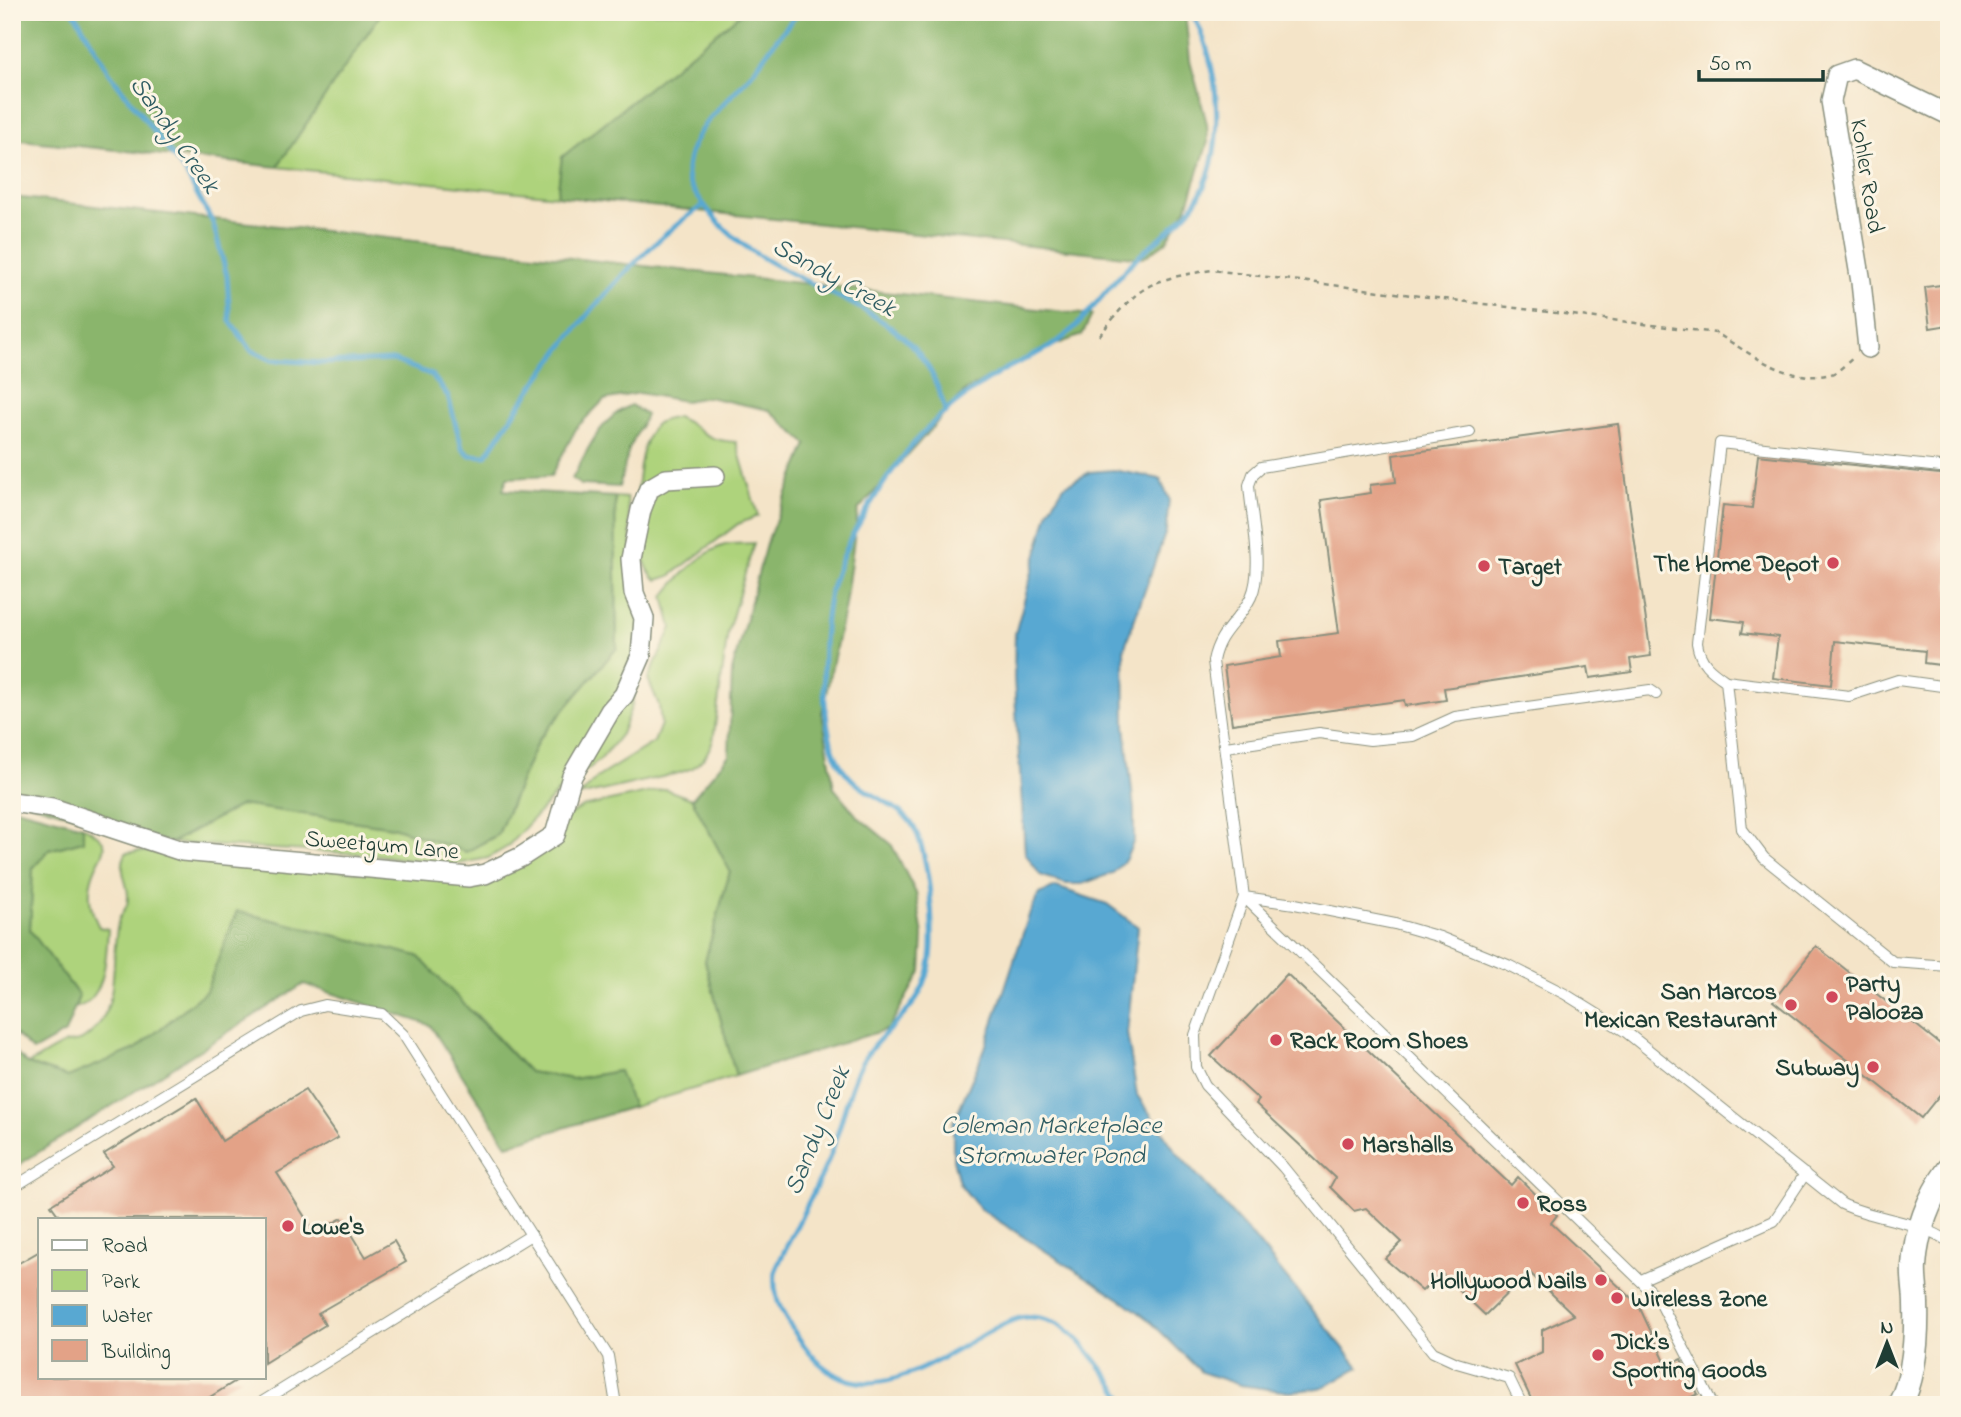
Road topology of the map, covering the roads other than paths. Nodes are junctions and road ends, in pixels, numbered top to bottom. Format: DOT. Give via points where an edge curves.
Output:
graph roads {
  1 [pos="1949,115"];
  2 [pos="1868,348"];
  3 [pos="1470,432"];
  4 [pos="1949,468"];
  5 [pos="715,476"];
  6 [pos="1726,681"];
  7 [pos="1949,687"];
  8 [pos="1656,694"];
  9 [pos="1226,747"];
  10 [pos="12,803"];
  11 [pos="1244,897"];
  12 [pos="1949,966"];
  13 [pos="1949,1170"];
  14 [pos="1805,1174"];
  15 [pos="12,1188"];
  16 [pos="531,1235"];
  17 [pos="1940,1235"];
  18 [pos="1641,1280"];
  19 [pos="257,1405"];
  20 [pos="616,1405"];
  21 [pos="1522,1405"];
  22 [pos="1713,1405"];
  23 [pos="1900,1405"];
  1 -- 2 [label="street, Kohler Road" via="1854,69 1838,75 1832,101"];
  3 -- 9 [label="lane" via="1261,467 1253,474 1249,485 1257,575 1251,598 1217,642 1213,660"];
  4 -- 6 [label="lane" via="1720,443 1697,643 1708,669"];
  5 -- 10 [label="street, Sweetgum Lane" via="666,480 649,489 631,559 645,631 635,676 578,766 555,835 485,874 469,877 182,851 52,808"];
  6 -- 7 [label="lane" via="1849,696 1898,680"];
  6 -- 12 [label="lane" via="1742,829 1764,858 1893,962"];
  8 -- 9 [label="lane" via="1650,690 1455,717 1413,736 1370,740 1319,733"];
  9 -- 11 [label="lane"];
  11 -- 14 [label="lane" via="1395,924 1508,965 1626,1032"];
  11 -- 18 [label="lane"];
  11 -- 21 [label="lane" via="1195,1035 1196,1067 1206,1085 1283,1167 1433,1352 1509,1378"];
  13 -- 17 [label="street" via="1936,1189"];
  14 -- 17 [label="lane" via="1842,1204 1865,1215"];
  14 -- 18 [label="lane" via="1774,1221"];
  15 -- 16 [label="lane" via="300,1011 325,1005 382,1014 403,1034"];
  16 -- 19 [label="lane"];
  16 -- 20 [label="lane" via="608,1356"];
  17 -- 23 [label="street" via="1913,1268 1915,1349"];
  18 -- 22 [label="lane" via="1661,1304"];
}
